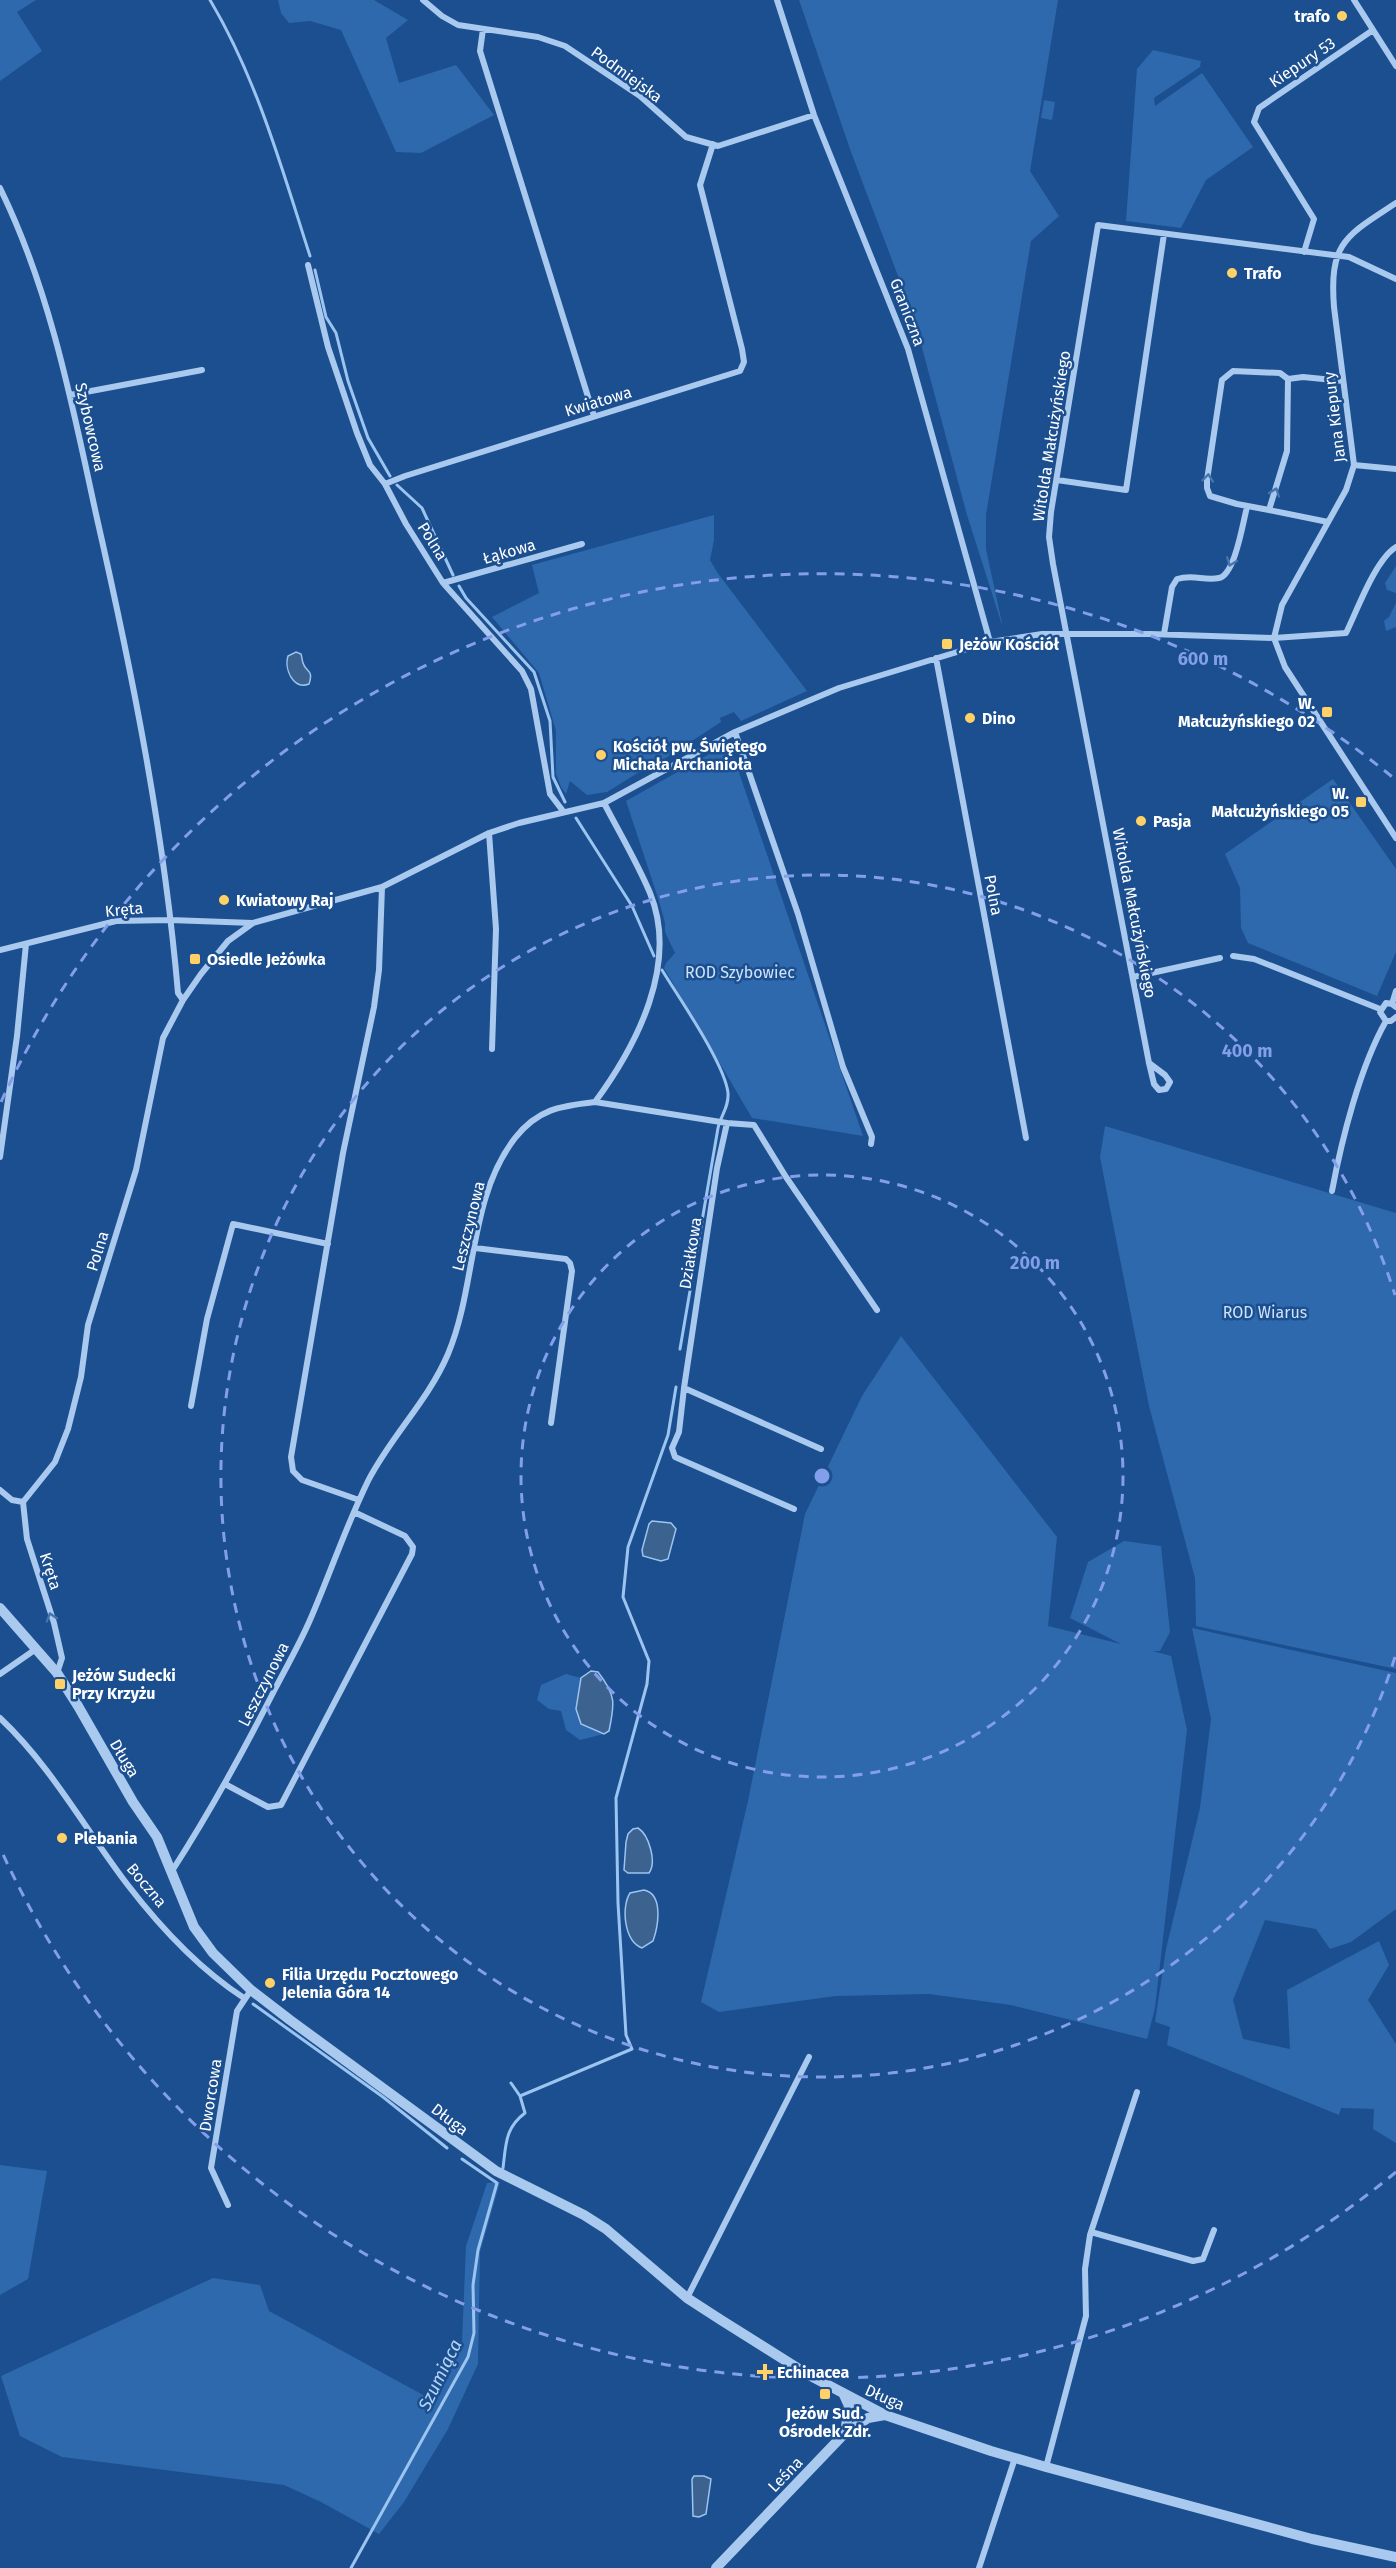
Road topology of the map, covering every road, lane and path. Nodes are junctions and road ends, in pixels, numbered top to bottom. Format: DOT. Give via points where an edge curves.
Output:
graph roads {
  1 [pos="423,0"];
  2 [pos="777,0"];
  3 [pos="1354,0"];
  4 [pos="483,28"];
  5 [pos="1373,30"];
  6 [pos="1396,66"];
  7 [pos="814,115"];
  8 [pos="713,144"];
  9 [pos="0,188"];
  10 [pos="1396,203"];
  11 [pos="1164,234"];
  12 [pos="1304,252"];
  13 [pos="1336,256"];
  14 [pos="308,265"];
  15 [pos="1396,279"];
  16 [pos="202,370"];
  17 [pos="1288,379"];
  18 [pos="1343,381"];
  19 [pos="70,395"];
  20 [pos="594,416"];
  21 [pos="1354,465"];
  22 [pos="1396,470"];
  23 [pos="1057,480"];
  24 [pos="385,484"];
  25 [pos="1247,507"];
  26 [pos="1269,510"];
  27 [pos="1328,522"];
  28 [pos="582,544"];
  29 [pos="1396,547"];
  30 [pos="443,583"];
  31 [pos="1068,634"];
  32 [pos="1164,634"];
  33 [pos="1274,638"];
  34 [pos="990,642"];
  35 [pos="936,658"];
  36 [pos="735,732"];
  37 [pos="604,802"];
  38 [pos="563,811"];
  39 [pos="489,834"];
  40 [pos="1396,838"];
  41 [pos="382,887"];
  42 [pos="170,920"];
  43 [pos="253,923"];
  44 [pos="26,944"];
  45 [pos="0,950"];
  46 [pos="1233,956"];
  47 [pos="1220,958"];
  48 [pos="1133,977"];
  49 [pos="1396,992"];
  50 [pos="183,1000"];
  51 [pos="1394,1005"];
  52 [pos="1380,1009"];
  53 [pos="1396,1017"];
  54 [pos="1386,1021"];
  55 [pos="492,1049"];
  56 [pos="1149,1063"];
  57 [pos="595,1102"];
  58 [pos="724,1122"];
  59 [pos="1026,1138"];
  60 [pos="871,1144"];
  61 [pos="0,1157"];
  62 [pos="1332,1191"];
  63 [pos="328,1244"];
  64 [pos="475,1248"];
  65 [pos="877,1310"];
  66 [pos="684,1388"];
  67 [pos="191,1406"];
  68 [pos="551,1423"];
  69 [pos="821,1449"];
  70 [pos="0,1490"];
  71 [pos="359,1500"];
  72 [pos="23,1502"];
  73 [pos="794,1509"];
  74 [pos="354,1512"];
  75 [pos="0,1608"];
  76 [pos="36,1649"];
  77 [pos="57,1673"];
  78 [pos="0,1674"];
  79 [pos="0,1718"];
  80 [pos="225,1784"];
  81 [pos="171,1872"];
  82 [pos="248,1994"];
  83 [pos="808,2057"];
  84 [pos="1137,2092"];
  85 [pos="228,2205"];
  86 [pos="1214,2230"];
  87 [pos="1091,2232"];
  88 [pos="687,2298"];
  89 [pos="844,2395"];
  90 [pos="885,2415"];
  91 [pos="845,2433"];
  92 [pos="1015,2458"];
  93 [pos="1046,2467"];
  94 [pos="1396,2557"];
  95 [pos="716,2568"];
  96 [pos="978,2568"];
  1 -- 4 [label="street, Podmiejska" via="458,25"];
  2 -- 7 [label="street, Graniczna"];
  3 -- 5 [label="street"];
  4 -- 8 [label="street, Podmiejska" via="538,37 565,46 640,96 686,137"];
  4 -- 20 [label="street" via="480,51"];
  5 -- 6 [label="street"];
  5 -- 12 [label="street, Kiepury 53" via="1259,108 1254,122 1314,219"];
  7 -- 8 [label="street, Podmiejska" via="718,146"];
  7 -- 34 [label="street, Graniczna" via="909,349"];
  8 -- 20 [label="street, Kwiatowa" via="700,184 744,362 740,371"];
  9 -- 19 [label="street, Szybowcowa" via="29,252"];
  10 -- 13 [label="street, Jana Kiepury" via="1344,240"];
  11 -- 12 [label="street, Witolda Małcużyńskiego"];
  11 -- 23 [label="street, Witolda Małcużyńskiego" via="1098,225"];
  11 -- 23 [label="street" via="1126,490"];
  12 -- 13 [label="street, Witolda Małcużyńskiego"];
  13 -- 15 [label="street, Witolda Małcużyńskiego" via="1349,257"];
  13 -- 18 [label="street, Jana Kiepury" via="1332,282"];
  14 -- 24 [label="street, Polna" via="328,347 357,433 370,465"];
  16 -- 19 [label="street"];
  17 -- 18 [label="street"];
  25 -- 17 [label="street, one-way" via="1210,496 1207,488 1222,380 1233,370 1280,373"];
  26 -- 17 [label="street, one-way" via="1287,451"];
  18 -- 21 [label="street, Jana Kiepury"];
  19 -- 42 [label="street, Szybowcowa" via="131,680 163,851"];
  20 -- 24 [label="street, Kwiatowa"];
  21 -- 22 [label="street"];
  21 -- 27 [label="street, Jana Kiepury" via="1346,490"];
  23 -- 31 [label="street, Witolda Małcużyńskiego" via="1049,537"];
  24 -- 30 [label="street, Polna"];
  25 -- 26 [label="street"];
  25 -- 32 [label="street, one-way" via="1231,569 1219,578 1177,579 1167,608"];
  26 -- 27 [label="street"];
  27 -- 33 [label="street, Jana Kiepury" via="1282,605"];
  28 -- 30 [label="street, Łąkowa"];
  29 -- 33 [label="street" via="1378,568 1346,633"];
  30 -- 38 [label="street, Polna" via="522,671 529,684 550,794"];
  31 -- 32 [label="street"];
  31 -- 34 [label="street, Polna"];
  31 -- 48 [label="street, Witolda Małcużyńskiego"];
  32 -- 33 [label="street"];
  33 -- 40 [label="street" via="1285,667"];
  34 -- 35 [label="street, Polna"];
  35 -- 36 [label="street, Polna" via="839,688"];
  35 -- 59 [label="street, Polna"];
  36 -- 37 [label="street, Polna"];
  36 -- 60 [label="street" via="798,914 843,1067 872,1137"];
  37 -- 38 [label="street, Polna"];
  37 -- 57 [label="street" via="650,893 660,930 661,953 630,1045"];
  38 -- 39 [label="street, Polna"];
  39 -- 41 [label="street, Polna"];
  39 -- 55 [label="street" via="496,930"];
  41 -- 43 [label="street, Polna"];
  41 -- 63 [label="street" via="374,1007"];
  42 -- 43 [label="street, Kręta"];
  42 -- 44 [label="street, Kręta" via="116,921"];
  42 -- 50 [label="street" via="178,993"];
  43 -- 50 [label="street, Polna" via="228,940"];
  44 -- 45 [label="street, Kręta"];
  44 -- 61 [label="street"];
  46 -- 52 [label="street" via="1254,959"];
  47 -- 48 [label="street"];
  48 -- 56 [label="street, Witolda Małcużyńskiego"];
  49 -- 51 [label="street"];
  50 -- 72 [label="street, Polna" via="164,1038 136,1170 88,1325 68,1429 55,1462"];
  51 -- 52 [label="street"];
  52 -- 54 [label="street"];
  53 -- 54 [label="street"];
  54 -- 62 [label="street" via="1376,1038 1354,1105"];
  57 -- 58 [label="street"];
  57 -- 64 [label="street, Leszczynowa" via="568,1105 538,1115 515,1138 486,1194"];
  58 -- 65 [label="street" via="754,1125"];
  58 -- 66 [label="street, Działkowa"];
  63 -- 67 [label="street" via="233,1224 207,1319"];
  63 -- 71 [label="street" via="291,1457 293,1470 302,1480"];
  64 -- 68 [label="street" via="566,1259 570,1263"];
  64 -- 71 [label="street, Leszczynowa" via="460,1326 447,1357 431,1387 382,1454"];
  66 -- 69 [label="street"];
  66 -- 73 [label="street, Działkowa" via="679,1432 672,1448 675,1457"];
  70 -- 72 [label="street" via="12,1500"];
  71 -- 74 [label="street, Leszczynowa"];
  77 -- 72 [label="street, Kręta, one-way" via="62,1658 27,1539"];
  74 -- 80 [label="street, Leszczynowa" via="310,1622"];
  74 -- 80 [label="street" via="405,1536 413,1547 412,1554 280,1804 268,1807"];
  75 -- 76 [label="street, Długa"];
  76 -- 77 [label="street, Długa"];
  76 -- 78 [label="street"];
  77 -- 81 [label="street, Długa" via="157,1837"];
  79 -- 82 [label="street, Boczna" via="35,1755 128,1885 186,1950 217,1980"];
  80 -- 81 [label="street, Leszczynowa"];
  81 -- 82 [label="street, Długa" via="201,1938"];
  82 -- 85 [label="street, Dworcowa" via="237,2011 211,2168"];
  82 -- 88 [label="street, Długa" via="496,2171 606,2229"];
  83 -- 88 [label="street"];
  84 -- 87 [label="street"];
  86 -- 87 [label="street" via="1203,2259 1193,2261"];
  87 -- 93 [label="street" via="1085,2269 1086,2316"];
  88 -- 89 [label="street, Długa"];
  89 -- 90 [label="street, Długa"];
  89 -- 91 [label="street" via="849,2406"];
  90 -- 91 [label="street, Leśna" via="868,2418"];
  90 -- 92 [label="street, Długa"];
  91 -- 95 [label="street, Leśna"];
  92 -- 93 [label="street, Długa"];
  92 -- 96 [label="street"];
  93 -- 94 [label="street, Długa" via="1312,2539"];
}
